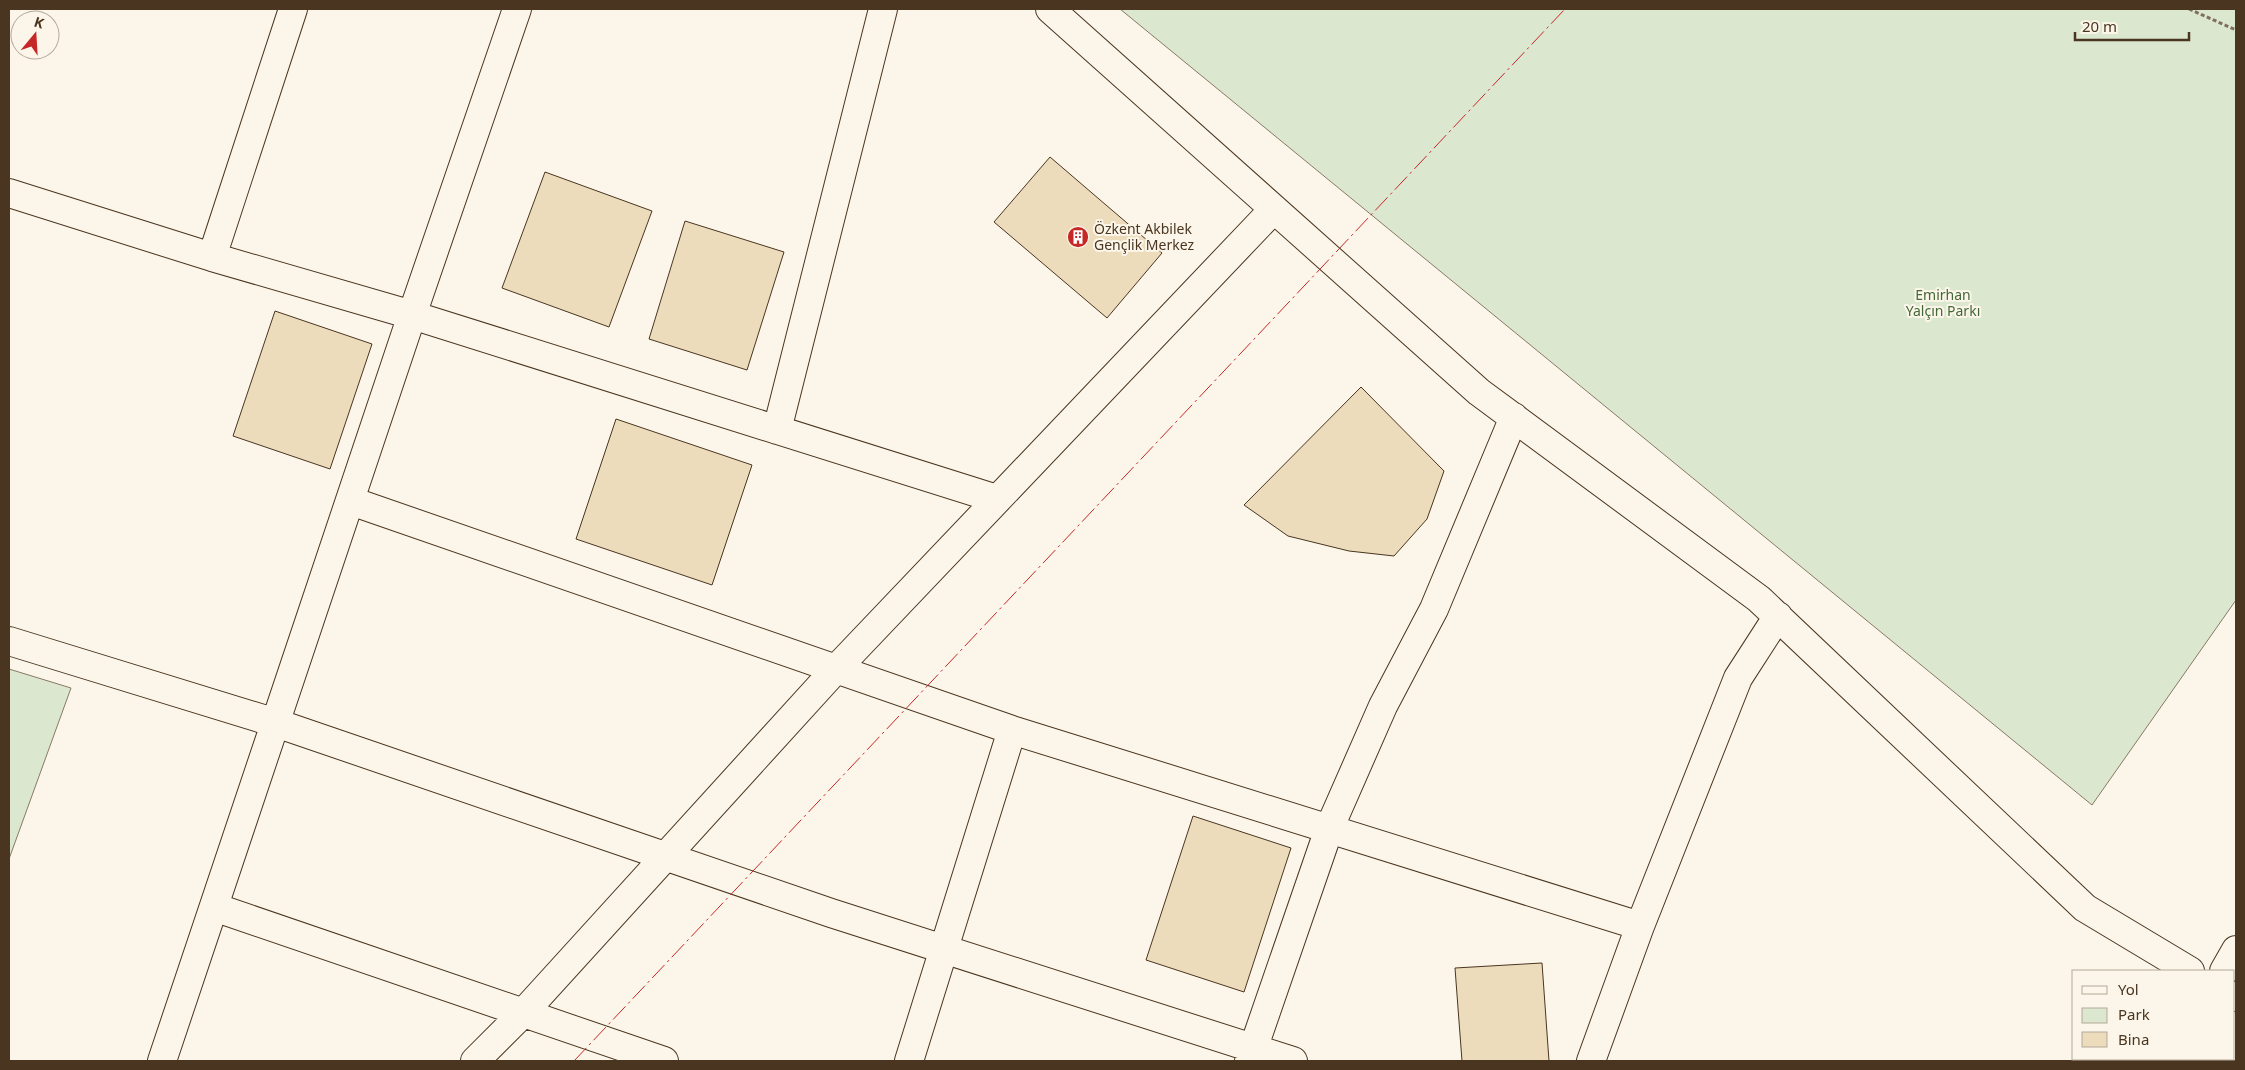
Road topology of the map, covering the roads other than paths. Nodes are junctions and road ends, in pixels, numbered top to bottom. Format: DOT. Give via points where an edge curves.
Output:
graph roads {
  1 [pos="293,9"];
  2 [pos="517,9"];
  3 [pos="883,9"];
  4 [pos="1050,9"];
  5 [pos="9,192"];
  6 [pos="1274,209"];
  7 [pos="212,257"];
  8 [pos="412,315"];
  9 [pos="1514,417"];
  10 [pos="777,430"];
  11 [pos="997,499"];
  12 [pos="351,501"];
  13 [pos="1778,616"];
  14 [pos="9,641"];
  15 [pos="836,669"];
  16 [pos="276,723"];
  17 [pos="1012,730"];
  18 [pos="1329,829"];
  19 [pos="667,857"];
  20 [pos="214,907"];
  21 [pos="1640,926"];
  22 [pos="945,950"];
  23 [pos="2236,950"];
  24 [pos="2188,970"];
  25 [pos="2225,970"];
  26 [pos="523,1013"];
  27 [pos="1251,1055"];
  28 [pos="162,1061"];
  29 [pos="475,1061"];
  30 [pos="664,1061"];
  31 [pos="909,1061"];
  32 [pos="1293,1061"];
  33 [pos="1591,1061"];
  1 -- 7 [label="street"];
  2 -- 8 [label="street"];
  3 -- 10 [label="street"];
  4 -- 6 [label="street"];
  5 -- 7 [label="street"];
  6 -- 9 [label="street" via="1479,392"];
  6 -- 11 [label="street"];
  7 -- 8 [label="street"];
  8 -- 10 [label="street"];
  8 -- 12 [label="street"];
  9 -- 13 [label="street"];
  9 -- 18 [label="street" via="1434,609 1383,706"];
  10 -- 11 [label="street"];
  11 -- 15 [label="street"];
  12 -- 15 [label="street"];
  12 -- 16 [label="street"];
  13 -- 21 [label="street" via="1738,678"];
  13 -- 24 [label="street" via="2085,908"];
  14 -- 16 [label="street"];
  15 -- 17 [label="street"];
  15 -- 19 [label="street"];
  16 -- 19 [label="street"];
  16 -- 20 [label="street"];
  17 -- 18 [label="street"];
  17 -- 22 [label="street"];
  18 -- 21 [label="street"];
  18 -- 27 [label="street"];
  19 -- 22 [label="street"];
  19 -- 26 [label="street"];
  20 -- 26 [label="street"];
  20 -- 28 [label="street"];
  21 -- 33 [label="street"];
  22 -- 27 [label="street"];
  22 -- 31 [label="street"];
  23 -- 25 [label="street"];
  26 -- 29 [label="street"];
  26 -- 30 [label="street"];
  27 -- 32 [label="street"];
}
